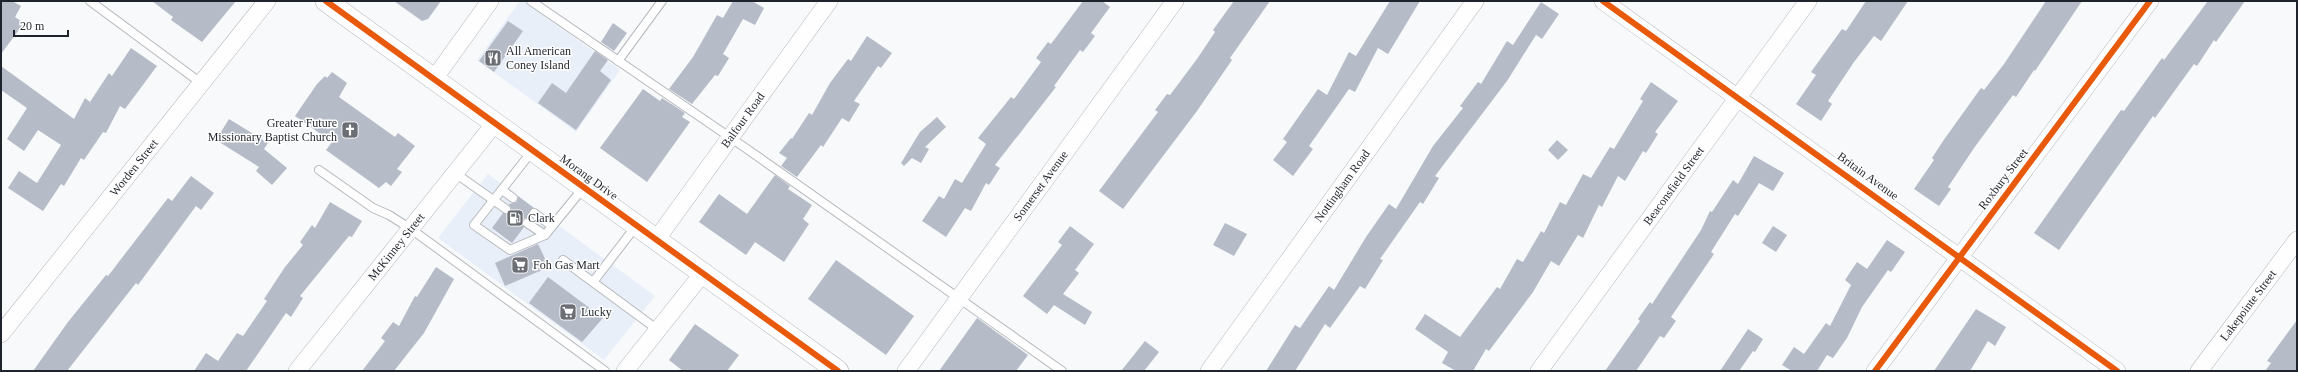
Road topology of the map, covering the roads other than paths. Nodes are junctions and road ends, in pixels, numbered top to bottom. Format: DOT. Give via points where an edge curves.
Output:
graph roads {
  1 [pos="90,1"];
  2 [pos="267,1"];
  3 [pos="326,1"];
  4 [pos="490,1"];
  5 [pos="531,1"];
  6 [pos="662,1"];
  7 [pos="830,1"];
  8 [pos="1175,1"];
  9 [pos="1476,1"];
  10 [pos="1604,1"];
  11 [pos="1808,1"];
  12 [pos="2150,1"];
  13 [pos="618,60"];
  14 [pos="434,78"];
  15 [pos="201,83"];
  16 [pos="1739,97"];
  17 [pos="495,123"];
  18 [pos="730,137"];
  19 [pos="533,150"];
  20 [pos="318,170"];
  21 [pos="455,173"];
  22 [pos="584,187"];
  23 [pos="502,190"];
  24 [pos="513,198"];
  25 [pos="494,200"];
  26 [pos="506,208"];
  27 [pos="534,213"];
  28 [pos="527,223"];
  29 [pos="552,226"];
  30 [pos="637,226"];
  31 [pos="411,229"];
  32 [pos="545,235"];
  33 [pos="656,240"];
  34 [pos="2297,240"];
  35 [pos="1960,256"];
  36 [pos="563,260"];
  37 [pos="703,273"];
  38 [pos="593,282"];
  39 [pos="959,298"];
  40 [pos="658,330"];
  41 [pos="1,334"];
  42 [pos="297,371"];
  43 [pos="605,371"];
  44 [pos="625,371"];
  45 [pos="838,371"];
  46 [pos="906,371"];
  47 [pos="1062,371"];
  48 [pos="1210,371"];
  49 [pos="1539,371"];
  50 [pos="1875,371"];
  51 [pos="2117,371"];
  52 [pos="2200,371"];
  1 -- 15 [label="lane"];
  2 -- 15 [label="street, Worden Street"];
  3 -- 14 [label="street, Morang Drive"];
  4 -- 14 [label="street"];
  5 -- 13 [label="lane"];
  6 -- 13 [label="lane"];
  7 -- 18 [label="street, Balfour Road"];
  8 -- 39 [label="street, Somerset Avenue"];
  9 -- 48 [label="street, Nottingham Road"];
  10 -- 16 [label="street, Britain Avenue"];
  11 -- 16 [label="street, Beaconsfield Street"];
  12 -- 35 [label="street, Roxbury Street"];
  13 -- 18 [label="lane"];
  14 -- 17 [label="street, Morang Drive"];
  15 -- 41 [label="street, Worden Street"];
  16 -- 35 [label="street, Britain Avenue"];
  16 -- 49 [label="street, Beaconsfield Street"];
  17 -- 19 [label="street, Morang Drive"];
  17 -- 21 [label="street, McKinney Street"];
  18 -- 33 [label="street, Balfour Road"];
  18 -- 39 [label="lane"];
  19 -- 22 [label="street, Morang Drive"];
  19 -- 23 [label="lane"];
  20 -- 31 [label="lane" via="373,208"];
  21 -- 25 [label="lane"];
  21 -- 31 [label="street, McKinney Street"];
  22 -- 29 [label="lane"];
  22 -- 30 [label="street, Morang Drive"];
  23 -- 24 [label="lane"];
  23 -- 25 [label="lane"];
  25 -- 26 [label="lane"];
  25 -- 32 [label="lane" via="474,225 510,250"];
  27 -- 29 [label="lane"];
  28 -- 32 [label="lane"];
  29 -- 32 [label="lane"];
  30 -- 33 [label="street, Morang Drive"];
  30 -- 38 [label="lane"];
  31 -- 42 [label="street, McKinney Street"];
  31 -- 43 [label="lane"];
  33 -- 37 [label="street, Morang Drive"];
  34 -- 52 [label="street, Lakepointe Street"];
  35 -- 50 [label="street, Roxbury Street"];
  35 -- 51 [label="street, Britain Avenue"];
  36 -- 38 [label="lane"];
  37 -- 40 [label="street"];
  37 -- 45 [label="street, Morang Drive"];
  38 -- 40 [label="lane"];
  39 -- 46 [label="street, Somerset Avenue"];
  39 -- 47 [label="lane"];
  40 -- 44 [label="street"];
}
